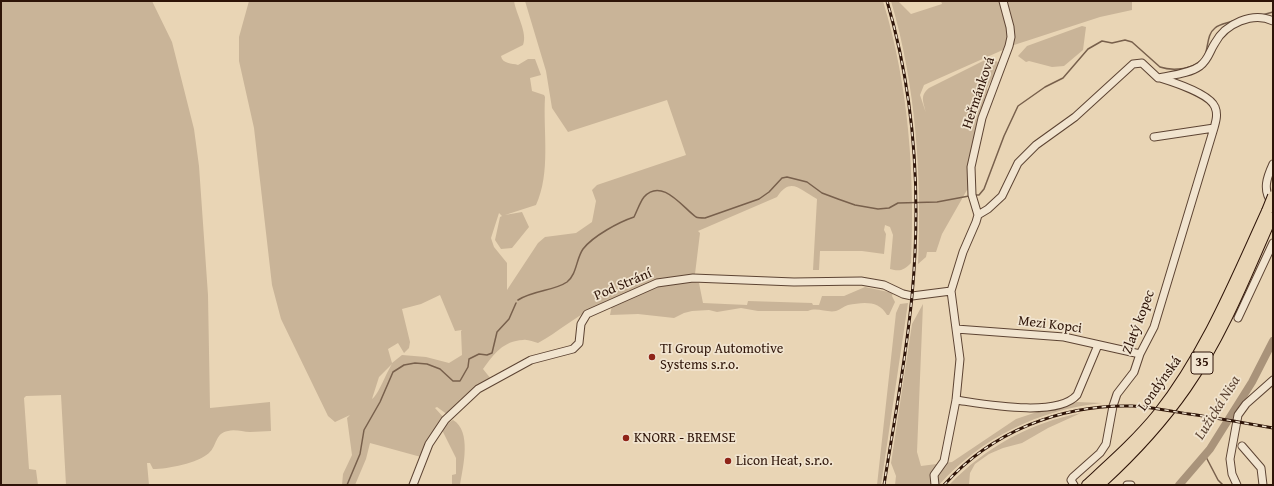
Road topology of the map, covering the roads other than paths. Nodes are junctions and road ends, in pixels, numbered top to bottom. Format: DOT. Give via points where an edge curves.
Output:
graph roads {
  1 [pos="1003,1"];
  2 [pos="1273,21"];
  3 [pos="1158,78"];
  4 [pos="1214,128"];
  5 [pos="1154,137"];
  6 [pos="1273,164"];
  7 [pos="1273,196"];
  8 [pos="1271,211"];
  9 [pos="978,215"];
  10 [pos="1273,243"];
  11 [pos="951,291"];
  12 [pos="1238,318"];
  13 [pos="956,329"];
  14 [pos="1098,345"];
  15 [pos="1140,354"];
  16 [pos="1273,380"];
  17 [pos="956,400"];
  18 [pos="1242,446"];
  19 [pos="413,485"];
  20 [pos="935,485"];
  21 [pos="1074,485"];
  22 [pos="1087,485"];
  23 [pos="1099,485"];
  24 [pos="1127,485"];
  25 [pos="1131,485"];
  26 [pos="1237,485"];
  27 [pos="1263,485"];
  1 -- 9 [label="street, Heřmánková" via="1010,27 1010,44 982,118 971,166 972,195"];
  2 -- 3 [label="street" via="1265,17 1244,20 1227,28 1215,42 1208,58 1199,67 1177,75"];
  3 -- 4 [label="street, Zlatý kopec" via="1178,84 1215,105 1217,115"];
  3 -- 9 [label="street, Zlatý kopec" via="1142,63 1133,64 1075,117 1036,145 1018,163 1002,196"];
  4 -- 5 [label="street"];
  4 -- 15 [label="street, Zlatý kopec" via="1154,327"];
  6 -- 8 [label="street" via="1268,174 1266,190"];
  7 -- 8 [label="highway, Londýnská / 35, bridge"];
  8 -- 22 [label="highway, Londýnská / 35" via="1187,373 1157,415 1135,440"];
  8 -- 23 [label="highway, Londýnská / 35" via="1221,329 1186,388 1161,421"];
  9 -- 11 [label="street"];
  10 -- 12 [label="street"];
  11 -- 13 [label="street"];
  11 -- 19 [label="street, Pod Strání" via="912,296 884,285 861,281 794,282 693,278 657,283 587,314 581,324 579,343 573,349 531,360 478,389 445,420 430,444"];
  13 -- 14 [label="street, Mezi Kopci" via="1064,337"];
  13 -- 17 [label="street" via="960,359"];
  14 -- 15 [label="street, Mezi Kopci"];
  14 -- 17 [label="street" via="1077,395 1072,400 1033,409"];
  15 -- 21 [label="street, Zlatý kopec" via="1134,372 1117,394 1106,444 1100,453 1073,477 1071,480"];
  16 -- 26 [label="street" via="1246,404 1238,415 1230,459"];
  17 -- 20 [label="street" via="944,461 934,475"];
  18 -- 27 [label="street" via="1261,468"];
  24 -- 25 [label="street"];
}
